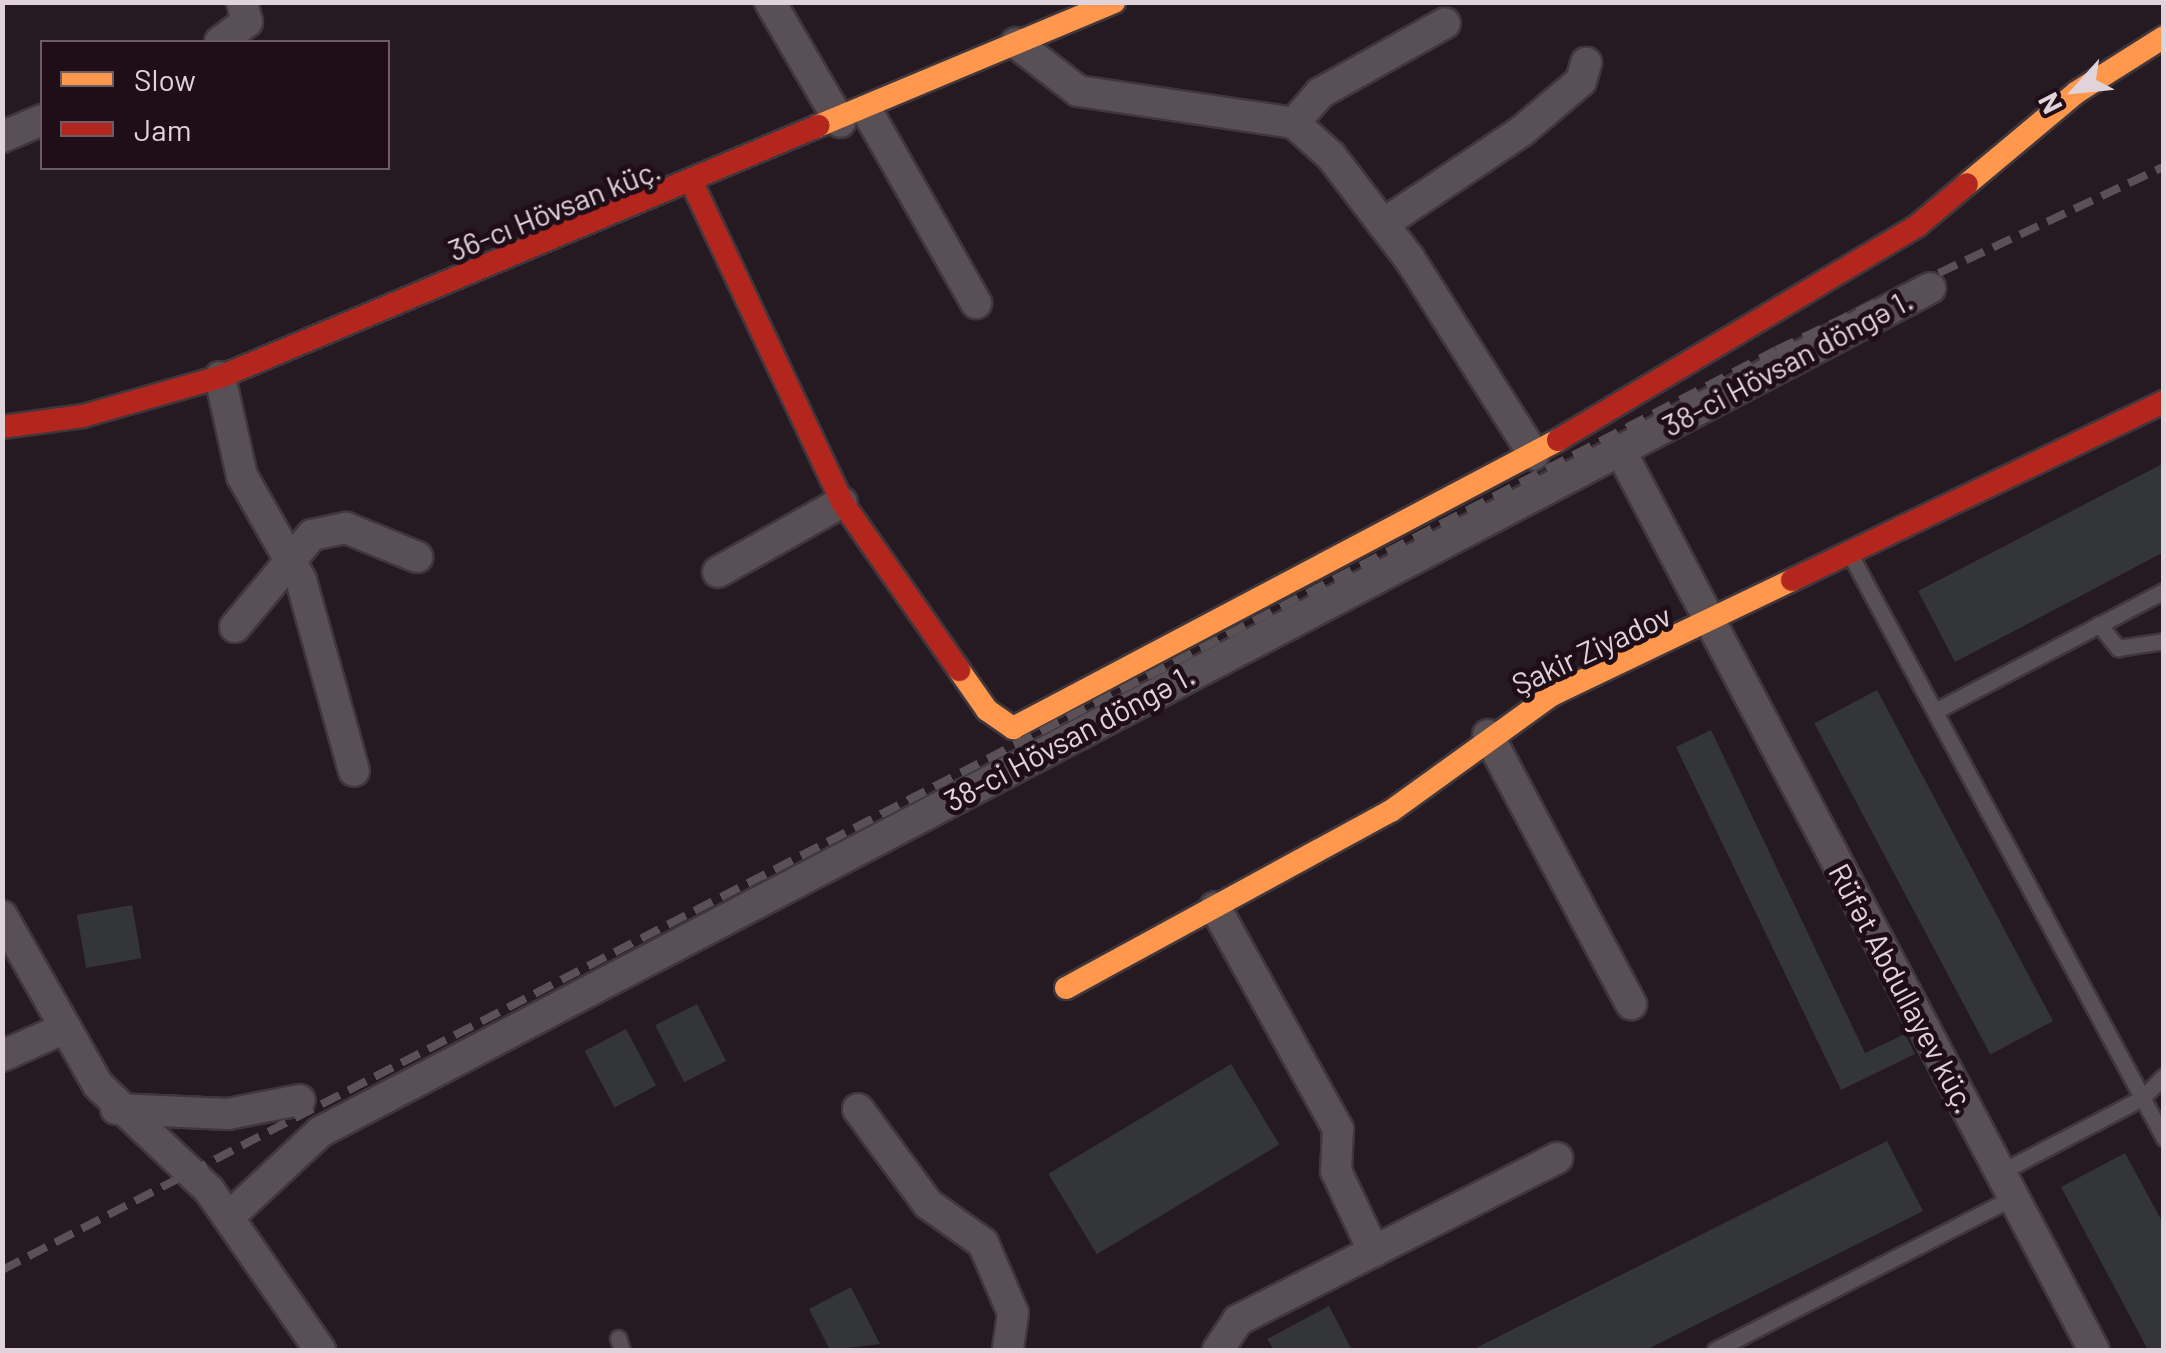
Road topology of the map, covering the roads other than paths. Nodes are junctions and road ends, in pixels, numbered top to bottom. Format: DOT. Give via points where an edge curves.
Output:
graph roads {
  1 [pos="242,2"];
  2 [pos="770,2"];
  3 [pos="1114,2"];
  4 [pos="1446,24"];
  5 [pos="2164,37"];
  6 [pos="223,40"];
  7 [pos="1016,44"];
  8 [pos="1586,63"];
  9 [pos="853,116"];
  10 [pos="40,121"];
  11 [pos="1294,123"];
  12 [pos="2,137"];
  13 [pos="693,184"];
  14 [pos="1383,224"];
  15 [pos="1930,288"];
  16 [pos="976,303"];
  17 [pos="220,376"];
  18 [pos="2164,402"];
  19 [pos="2,426"];
  20 [pos="1620,450"];
  21 [pos="1534,455"];
  22 [pos="842,502"];
  23 [pos="286,556"];
  24 [pos="1851,556"];
  25 [pos="416,558"];
  26 [pos="718,572"];
  27 [pos="2164,590"];
  28 [pos="2099,624"];
  29 [pos="1710,626"];
  30 [pos="234,627"];
  31 [pos="2164,641"];
  32 [pos="1935,710"];
  33 [pos="1488,735"];
  34 [pos="354,770"];
  35 [pos="1215,907"];
  36 [pos="2,916"];
  37 [pos="1066,988"];
  38 [pos="1631,1004"];
  39 [pos="65,1028"];
  40 [pos="2,1056"];
  41 [pos="2164,1076"];
  42 [pos="2142,1098"];
  43 [pos="300,1100"];
  44 [pos="116,1109"];
  45 [pos="858,1109"];
  46 [pos="2164,1138"];
  47 [pos="1558,1158"];
  48 [pos="2007,1185"];
  49 [pos="230,1216"];
  50 [pos="1374,1252"];
  51 [pos="320,1350"];
  52 [pos="1008,1350"];
  53 [pos="1218,1350"];
  54 [pos="1716,1350"];
  55 [pos="2094,1350"];
  1 -- 6 [label="street" via="247,22"];
  2 -- 9 [label="street"];
  3 -- 7 [label="street, 36-cı Hövsan küç."];
  4 -- 11 [label="street" via="1320,93"];
  5 -- 21 [label="street" via="2077,92 1917,226"];
  7 -- 9 [label="street, 36-cı Hövsan küç."];
  7 -- 11 [label="street" via="1078,91"];
  8 -- 14 [label="street" via="1581,82 1522,131"];
  9 -- 13 [label="street, 36-cı Hövsan küç."];
  9 -- 16 [label="street"];
  10 -- 12 [label="street"];
  11 -- 14 [label="street" via="1331,156"];
  13 -- 17 [label="street, 36-cı Hövsan küç."];
  13 -- 22 [label="street"];
  14 -- 21 [label="street"];
  15 -- 20 [label="street, 38-ci Hövsan döngə 1."];
  17 -- 19 [label="street, 36-cı Hövsan küç." via="83,416"];
  17 -- 23 [label="street" via="242,476"];
  18 -- 24 [label="street, Şakir Ziyadov"];
  20 -- 29 [label="street, Rüfət Abdullayev küç."];
  20 -- 49 [label="street, 38-ci Hövsan döngə 1." via="320,1132"];
  21 -- 22 [label="street" via="1012,728 986,710"];
  22 -- 26 [label="street"];
  23 -- 25 [label="street" via="312,535 346,528"];
  23 -- 30 [label="street"];
  23 -- 34 [label="street" via="301,580"];
  24 -- 29 [label="street, Şakir Ziyadov"];
  24 -- 32 [label="lane"];
  27 -- 28 [label="lane"];
  28 -- 31 [label="lane" via="2118,648"];
  28 -- 32 [label="lane"];
  29 -- 33 [label="street, Şakir Ziyadov" via="1552,695"];
  29 -- 48 [label="street, Rüfət Abdullayev küç."];
  32 -- 42 [label="lane"];
  33 -- 35 [label="street, Şakir Ziyadov" via="1391,811"];
  33 -- 38 [label="street"];
  35 -- 37 [label="street, Şakir Ziyadov"];
  35 -- 50 [label="street" via="1338,1130 1336,1171"];
  36 -- 39 [label="street"];
  39 -- 40 [label="street"];
  39 -- 44 [label="street"];
  41 -- 42 [label="lane"];
  42 -- 46 [label="lane"];
  42 -- 48 [label="lane"];
  43 -- 44 [label="street" via="228,1114"];
  44 -- 49 [label="street"];
  45 -- 52 [label="street" via="928,1204 983,1243 1012,1313"];
  47 -- 50 [label="street"];
  48 -- 54 [label="lane"];
  48 -- 55 [label="street, Rüfət Abdullayev küç."];
  49 -- 51 [label="street"];
  50 -- 53 [label="street" via="1238,1320"];
}
